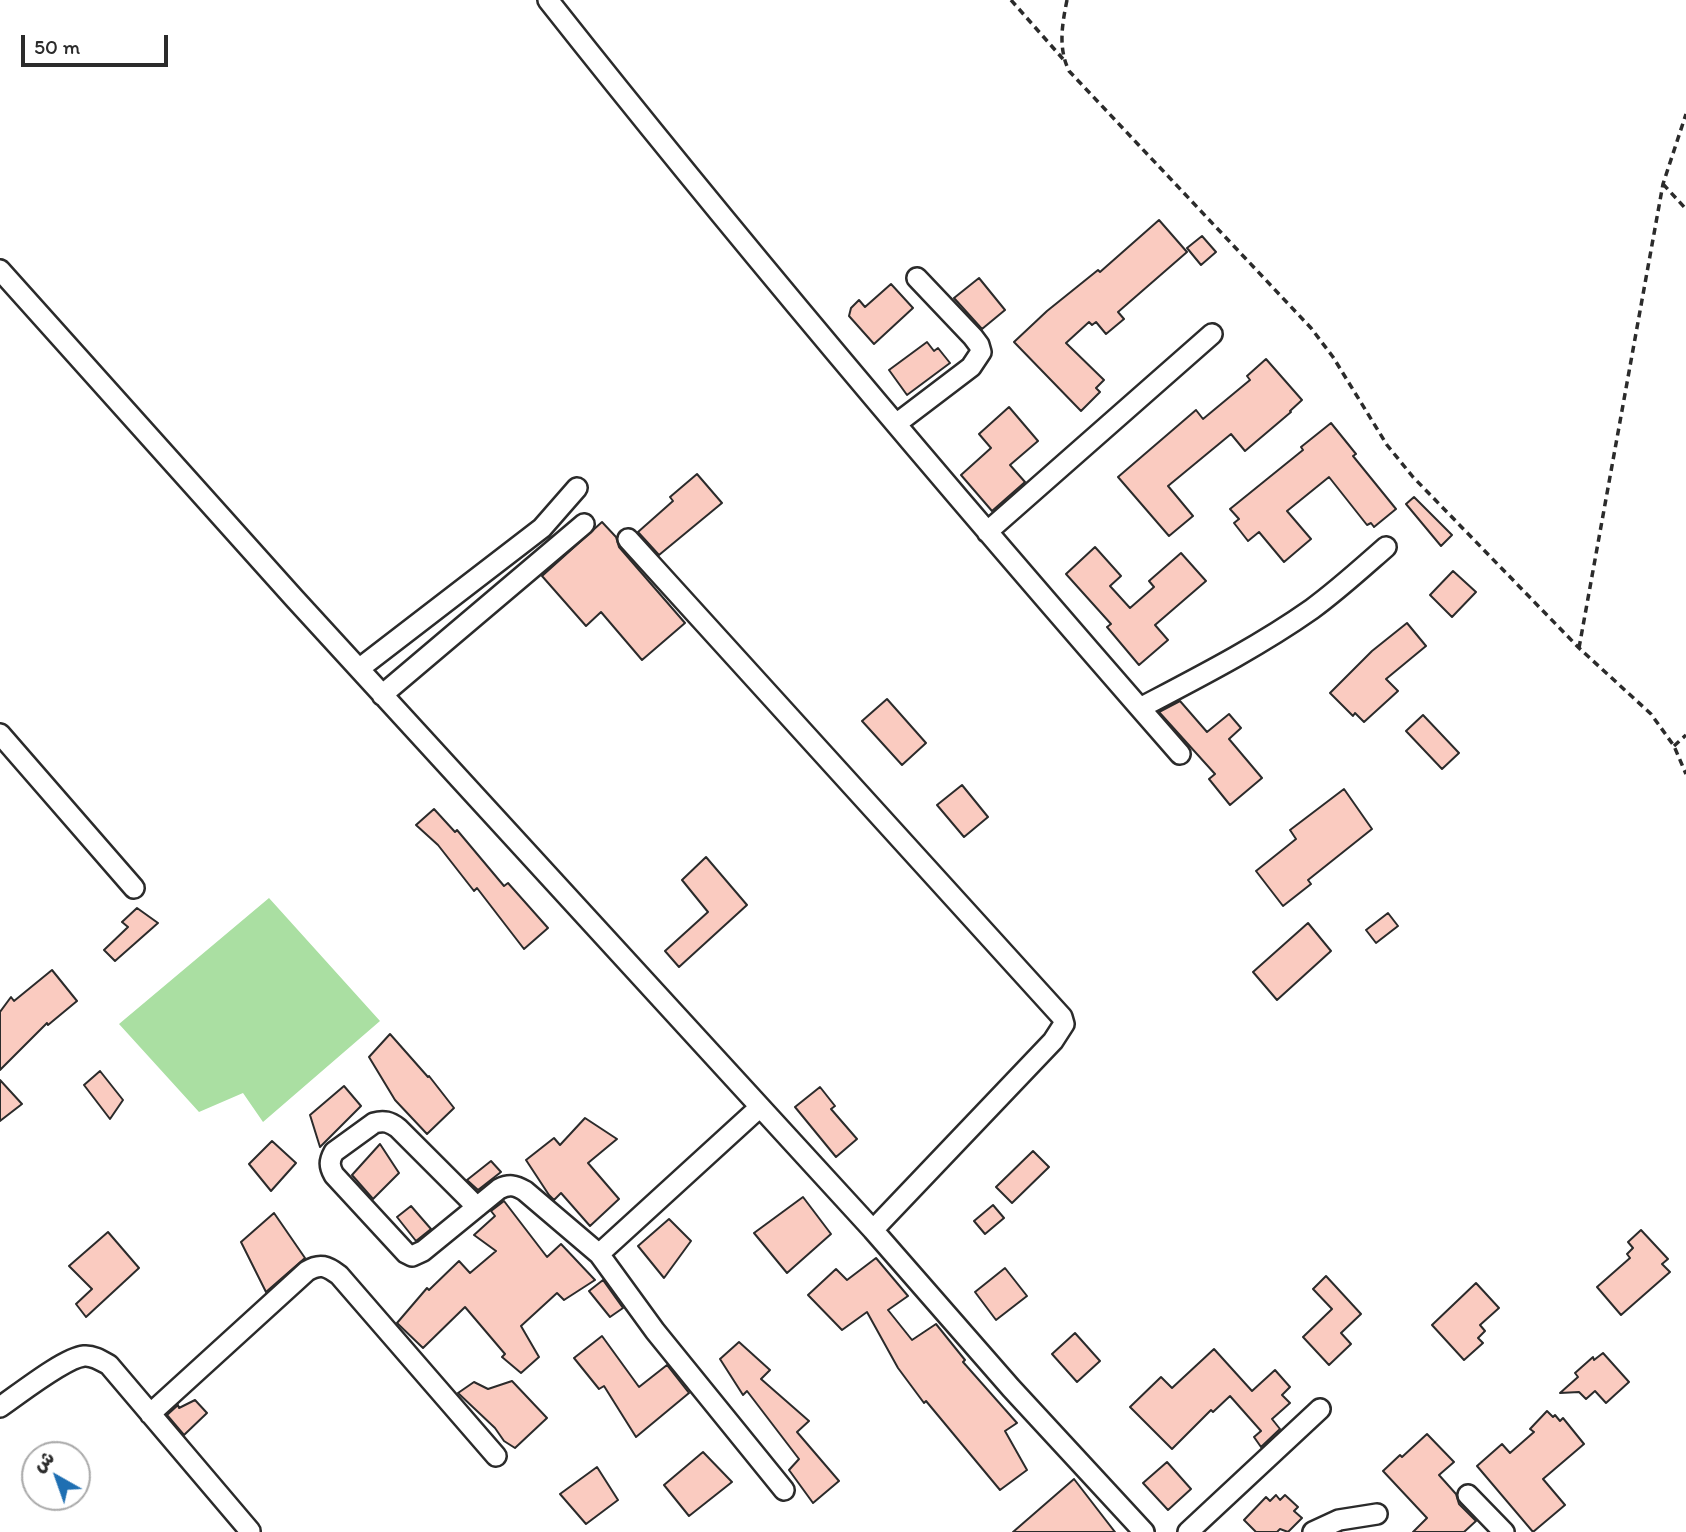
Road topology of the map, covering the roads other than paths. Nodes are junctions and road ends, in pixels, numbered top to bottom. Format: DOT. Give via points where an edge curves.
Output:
graph roads {
  1 [pos="548,0"];
  2 [pos="0,270"];
  3 [pos="917,278"];
  4 [pos="1212,334"];
  5 [pos="896,424"];
  6 [pos="577,488"];
  7 [pos="584,524"];
  8 [pos="987,532"];
  9 [pos="628,539"];
  10 [pos="1386,547"];
  11 [pos="360,668"];
  12 [pos="382,695"];
  13 [pos="1140,708"];
  14 [pos="0,734"];
  15 [pos="1180,754"];
  16 [pos="134,888"];
  17 [pos="760,1107"];
  18 [pos="477,1207"];
  19 [pos="873,1230"];
  20 [pos="599,1254"];
  21 [pos="0,1407"];
  22 [pos="1320,1409"];
  23 [pos="150,1414"];
  24 [pos="496,1455"];
  25 [pos="784,1490"];
  26 [pos="1468,1495"];
  27 [pos="1377,1514"];
  28 [pos="1137,1530"];
  29 [pos="250,1531"];
  30 [pos="1188,1532"];
  31 [pos="1313,1532"];
  32 [pos="1504,1532"];
  1 -- 5 [label="street"];
  2 -- 11 [label="street"];
  3 -- 5 [label="street" via="973,337 981,352 971,367"];
  4 -- 8 [label="street"];
  5 -- 8 [label="street"];
  6 -- 11 [label="street" via="542,528"];
  7 -- 12 [label="street"];
  8 -- 13 [label="street"];
  9 -- 19 [label="street" via="1062,1017 1064,1024 1053,1041"];
  10 -- 13 [label="street" via="1275,634"];
  11 -- 12 [label="street"];
  12 -- 17 [label="street"];
  13 -- 15 [label="street"];
  14 -- 16 [label="street"];
  17 -- 19 [label="street"];
  17 -- 20 [label="street"];
  18 -- 18 [label="street" via="412,1256 334,1175 331,1158 374,1123 390,1122"];
  18 -- 20 [label="street" via="499,1189 516,1186"];
  19 -- 28 [label="street"];
  20 -- 25 [label="street"];
  21 -- 23 [label="street" via="85,1356 109,1366"];
  22 -- 30 [label="street"];
  23 -- 24 [label="street" via="307,1271 323,1266 339,1275"];
  23 -- 29 [label="street"];
  26 -- 32 [label="street"];
  27 -- 31 [label="street" via="1339,1520"];
}
